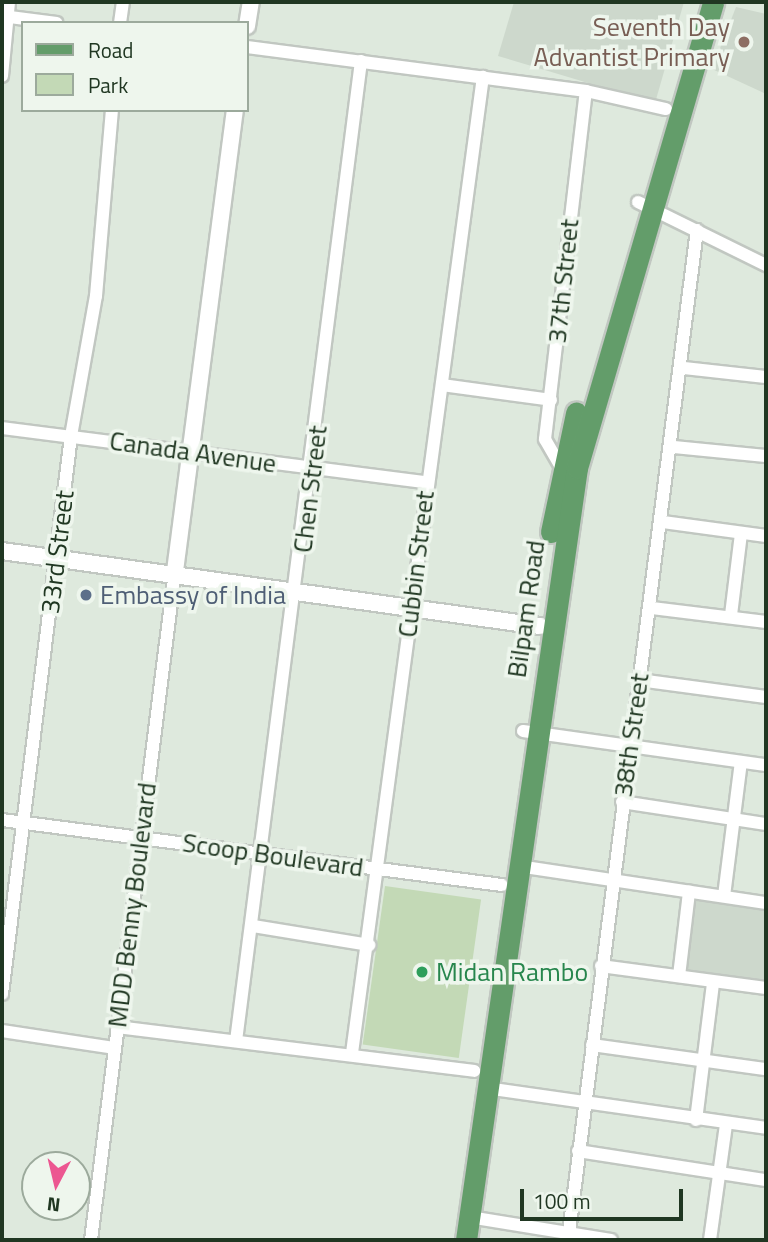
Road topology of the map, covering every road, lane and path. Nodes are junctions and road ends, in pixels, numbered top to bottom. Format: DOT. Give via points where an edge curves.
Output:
graph roads {
  1 [pos="9,2"];
  2 [pos="123,2"];
  3 [pos="251,2"];
  4 [pos="698,2"];
  5 [pos="713,2"];
  6 [pos="4,16"];
  7 [pos="42,21"];
  8 [pos="120,21"];
  9 [pos="248,21"];
  10 [pos="248,47"];
  11 [pos="361,61"];
  12 [pos="2,75"];
  13 [pos="483,77"];
  14 [pos="586,91"];
  15 [pos="666,109"];
  16 [pos="113,112"];
  17 [pos="235,112"];
  18 [pos="644,205"];
  19 [pos="697,230"];
  20 [pos="766,265"];
  21 [pos="684,368"];
  22 [pos="766,377"];
  23 [pos="442,385"];
  24 [pos="551,400"];
  25 [pos="2,428"];
  26 [pos="71,436"];
  27 [pos="674,447"];
  28 [pos="190,450"];
  29 [pos="766,456"];
  30 [pos="561,467"];
  31 [pos="312,469"];
  32 [pos="426,482"];
  33 [pos="663,522"];
  34 [pos="741,534"];
  35 [pos="766,536"];
  36 [pos="2,551"];
  37 [pos="57,557"];
  38 [pos="175,571"];
  39 [pos="297,588"];
  40 [pos="411,607"];
  41 [pos="652,608"];
  42 [pos="731,615"];
  43 [pos="766,622"];
  44 [pos="540,626"];
  45 [pos="639,680"];
  46 [pos="766,697"];
  47 [pos="530,732"];
  48 [pos="629,746"];
  49 [pos="741,762"];
  50 [pos="766,765"];
  51 [pos="622,802"];
  52 [pos="732,819"];
  53 [pos="2,820"];
  54 [pos="22,822"];
  55 [pos="766,824"];
  56 [pos="140,837"];
  57 [pos="263,853"];
  58 [pos="518,866"];
  59 [pos="379,869"];
  60 [pos="613,881"];
  61 [pos="502,885"];
  62 [pos="689,892"];
  63 [pos="724,896"];
  64 [pos="766,902"];
  65 [pos="253,926"];
  66 [pos="369,945"];
  67 [pos="601,966"];
  68 [pos="679,976"];
  69 [pos="713,983"];
  70 [pos="766,988"];
  71 [pos="2,993"];
  72 [pos="117,1027"];
  73 [pos="2,1031"];
  74 [pos="236,1041"];
  75 [pos="592,1045"];
  76 [pos="114,1048"];
  77 [pos="352,1053"];
  78 [pos="704,1060"];
  79 [pos="766,1069"];
  80 [pos="480,1079"];
  81 [pos="586,1105"];
  82 [pos="696,1120"];
  83 [pos="726,1124"];
  84 [pos="766,1128"];
  85 [pos="578,1151"];
  86 [pos="721,1174"];
  87 [pos="766,1180"];
  88 [pos="469,1217"];
  89 [pos="569,1237"];
  90 [pos="91,1240"];
  91 [pos="455,1240"];
  92 [pos="466,1240"];
  93 [pos="611,1240"];
  94 [pos="710,1240"];
  1 -- 6 [label="street"];
  2 -- 8 [label="street"];
  3 -- 9 [label="street"];
  4 -- 15 [label="main road, Bilpam Road"];
  5 -- 18 [label="main road, Bilpam Road"];
  6 -- 7 [label="street"];
  6 -- 12 [label="street"];
  10 -- 11 [label="street"];
  11 -- 13 [label="street"];
  11 -- 31 [label="street, Chen Street"];
  13 -- 14 [label="street"];
  13 -- 23 [label="street, Cubbin Street"];
  14 -- 15 [label="street"];
  14 -- 24 [label="street, 37th Street"];
  15 -- 18 [label="main road, Bilpam Road"];
  16 -- 26 [label="street, 33rd Street" via="96,296"];
  17 -- 28 [label="street"];
  18 -- 19 [label="street"];
  18 -- 30 [label="main road, Bilpam Road"];
  18 -- 47 [label="main road, Bilpam Road" via="577,468"];
  19 -- 20 [label="street"];
  19 -- 21 [label="street, 38th Street"];
  21 -- 22 [label="street"];
  21 -- 27 [label="street, 38th Street"];
  23 -- 24 [label="street"];
  23 -- 32 [label="street, Cubbin Street"];
  24 -- 30 [label="street, 37th Street" via="545,439"];
  25 -- 26 [label="street, Canada Avenue"];
  26 -- 28 [label="street, Canada Avenue"];
  26 -- 37 [label="street, 33rd Street"];
  27 -- 29 [label="street"];
  27 -- 33 [label="street, 38th Street"];
  28 -- 31 [label="street, Canada Avenue"];
  28 -- 38 [label="street"];
  30 -- 44 [label="main road, Bilpam Road"];
  31 -- 32 [label="street, Canada Avenue"];
  31 -- 39 [label="street, Chen Street"];
  32 -- 40 [label="street, Cubbin Street"];
  33 -- 34 [label="street"];
  33 -- 41 [label="street, 38th Street"];
  34 -- 35 [label="street"];
  34 -- 42 [label="street"];
  36 -- 37 [label="street"];
  37 -- 38 [label="street"];
  37 -- 54 [label="street, 33rd Street"];
  38 -- 39 [label="street"];
  38 -- 56 [label="street, MDD Benny Boulevard"];
  39 -- 40 [label="street"];
  39 -- 57 [label="street, Chen Street"];
  40 -- 44 [label="street"];
  40 -- 59 [label="street, Cubbin Street"];
  41 -- 42 [label="street"];
  41 -- 45 [label="street, 38th Street"];
  42 -- 43 [label="street"];
  44 -- 47 [label="main road, Bilpam Road"];
  45 -- 46 [label="street"];
  45 -- 48 [label="street, 38th Street"];
  47 -- 48 [label="street"];
  47 -- 58 [label="main road, Bilpam Road"];
  47 -- 61 [label="main road, Bilpam Road"];
  48 -- 49 [label="street"];
  48 -- 51 [label="street, 38th Street"];
  49 -- 50 [label="street"];
  49 -- 52 [label="street"];
  51 -- 52 [label="street"];
  51 -- 60 [label="street, 38th Street"];
  52 -- 55 [label="street"];
  52 -- 63 [label="street"];
  53 -- 54 [label="street, Scoop Boulevard"];
  54 -- 56 [label="street, Scoop Boulevard"];
  54 -- 71 [label="street, 33rd Street"];
  56 -- 57 [label="street, Scoop Boulevard"];
  56 -- 72 [label="street, MDD Benny Boulevard"];
  57 -- 59 [label="street, Scoop Boulevard"];
  57 -- 65 [label="street, Chen Street"];
  58 -- 60 [label="street"];
  58 -- 80 [label="main road, Bilpam Road"];
  59 -- 61 [label="street, Scoop Boulevard"];
  59 -- 66 [label="street, Cubbin Street"];
  60 -- 62 [label="street"];
  60 -- 67 [label="street, 38th Street"];
  61 -- 80 [label="main road, Bilpam Road"];
  62 -- 63 [label="street"];
  62 -- 68 [label="street"];
  63 -- 64 [label="street"];
  65 -- 66 [label="street"];
  65 -- 74 [label="street, Chen Street"];
  66 -- 77 [label="street, Cubbin Street"];
  67 -- 68 [label="street"];
  67 -- 75 [label="street, 38th Street"];
  68 -- 69 [label="street"];
  69 -- 70 [label="street"];
  69 -- 78 [label="street"];
  72 -- 74 [label="street"];
  72 -- 76 [label="street, MDD Benny Boulevard"];
  73 -- 76 [label="street"];
  74 -- 77 [label="street"];
  75 -- 78 [label="street"];
  75 -- 81 [label="street, 38th Street"];
  76 -- 90 [label="street, MDD Benny Boulevard"];
  77 -- 80 [label="street"];
  78 -- 79 [label="street"];
  78 -- 82 [label="street"];
  80 -- 81 [label="street"];
  80 -- 88 [label="main road, Bilpam Road"];
  80 -- 91 [label="main road, Bilpam Road"];
  81 -- 82 [label="street"];
  81 -- 85 [label="street, 38th Street"];
  82 -- 83 [label="street"];
  83 -- 84 [label="street"];
  83 -- 86 [label="street"];
  85 -- 86 [label="street"];
  85 -- 89 [label="street, 38th Street"];
  86 -- 87 [label="street"];
  86 -- 94 [label="street"];
  88 -- 89 [label="street"];
  88 -- 92 [label="main road, Bilpam Road"];
  89 -- 93 [label="street"];
}
